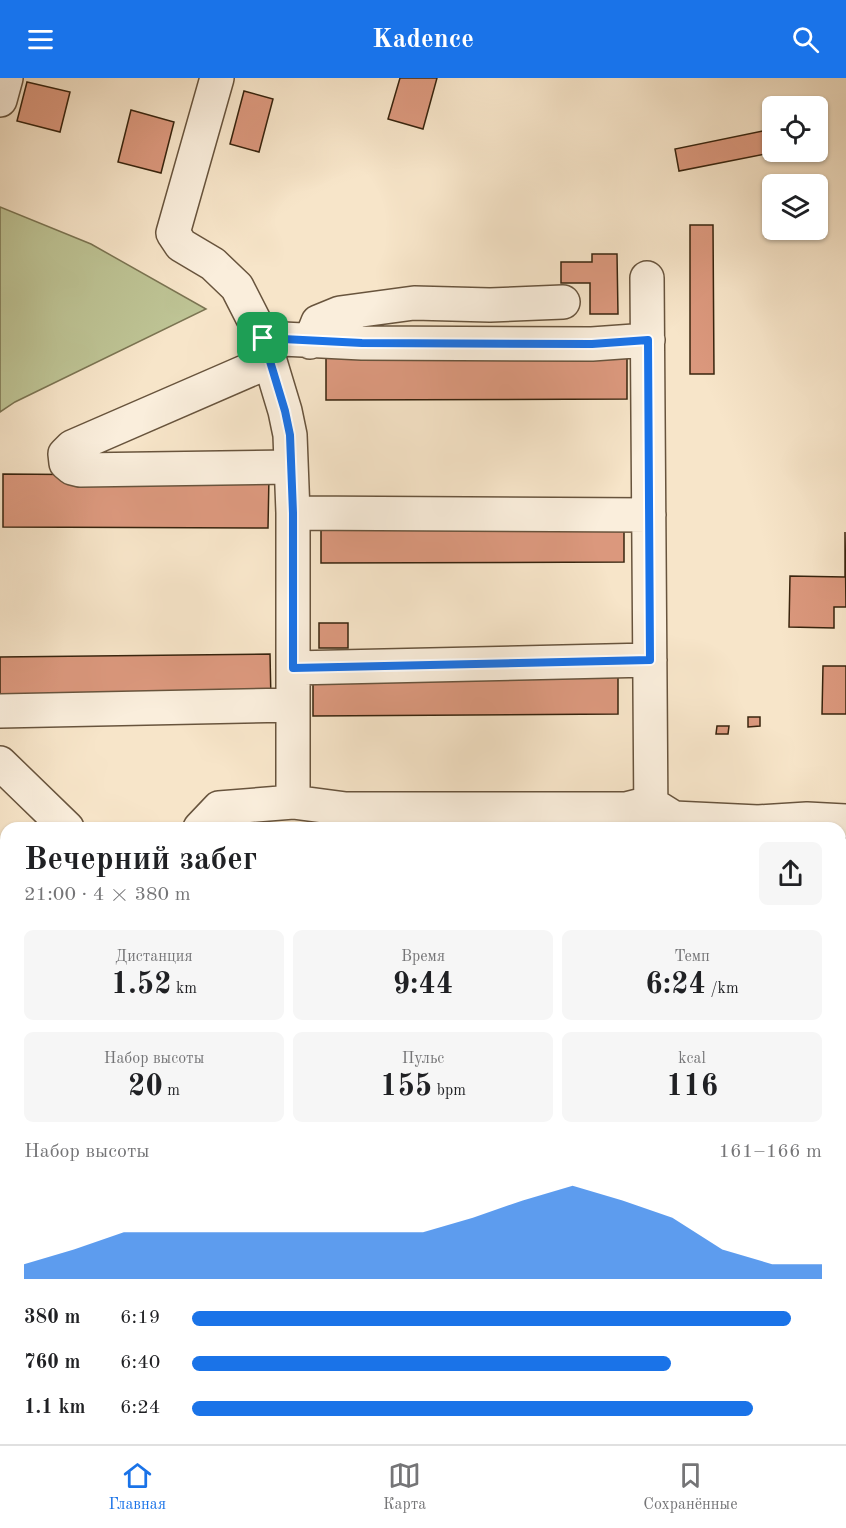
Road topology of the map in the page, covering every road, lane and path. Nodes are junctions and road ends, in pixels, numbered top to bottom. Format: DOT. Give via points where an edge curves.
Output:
graph roads {
  1 [pos="6,78"];
  2 [pos="217,78"];
  3 [pos="0,100"];
  4 [pos="647,278"];
  5 [pos="563,302"];
  6 [pos="648,340"];
  7 [pos="310,342"];
  8 [pos="267,350"];
  9 [pos="291,467"];
  10 [pos="293,513"];
  11 [pos="649,516"];
  12 [pos="650,660"];
  13 [pos="293,668"];
  14 [pos="293,705"];
  15 [pos="0,711"];
  16 [pos="0,763"];
  17 [pos="293,802"];
  18 [pos="651,815"];
  19 [pos="218,821"];
  20 [pos="846,821"];
  21 [pos="61,822"];
  1 -- 3 [label="street"];
  2 -- 8 [label="street" via="174,237 181,246 213,264 237,287"];
  4 -- 6 [label="street"];
  5 -- 7 [label="street" via="490,306 414,303 340,314 318,322"];
  6 -- 7 [label="street" via="592,344"];
  6 -- 11 [label="street"];
  7 -- 8 [label="street"];
  8 -- 9 [label="street" via="290,435"];
  8 -- 9 [label="street" via="72,447 65,460 80,470"];
  9 -- 10 [label="street"];
  10 -- 11 [label="street"];
  10 -- 13 [label="street"];
  11 -- 12 [label="street"];
  12 -- 13 [label="street"];
  12 -- 18 [label="street"];
  13 -- 14 [label="street"];
  14 -- 15 [label="street"];
  14 -- 17 [label="street"];
  16 -- 21 [label="street"];
  17 -- 18 [label="street" via="346,809 626,809"];
  17 -- 19 [label="street"];
  18 -- 20 [label="street" via="758,822"];
}
